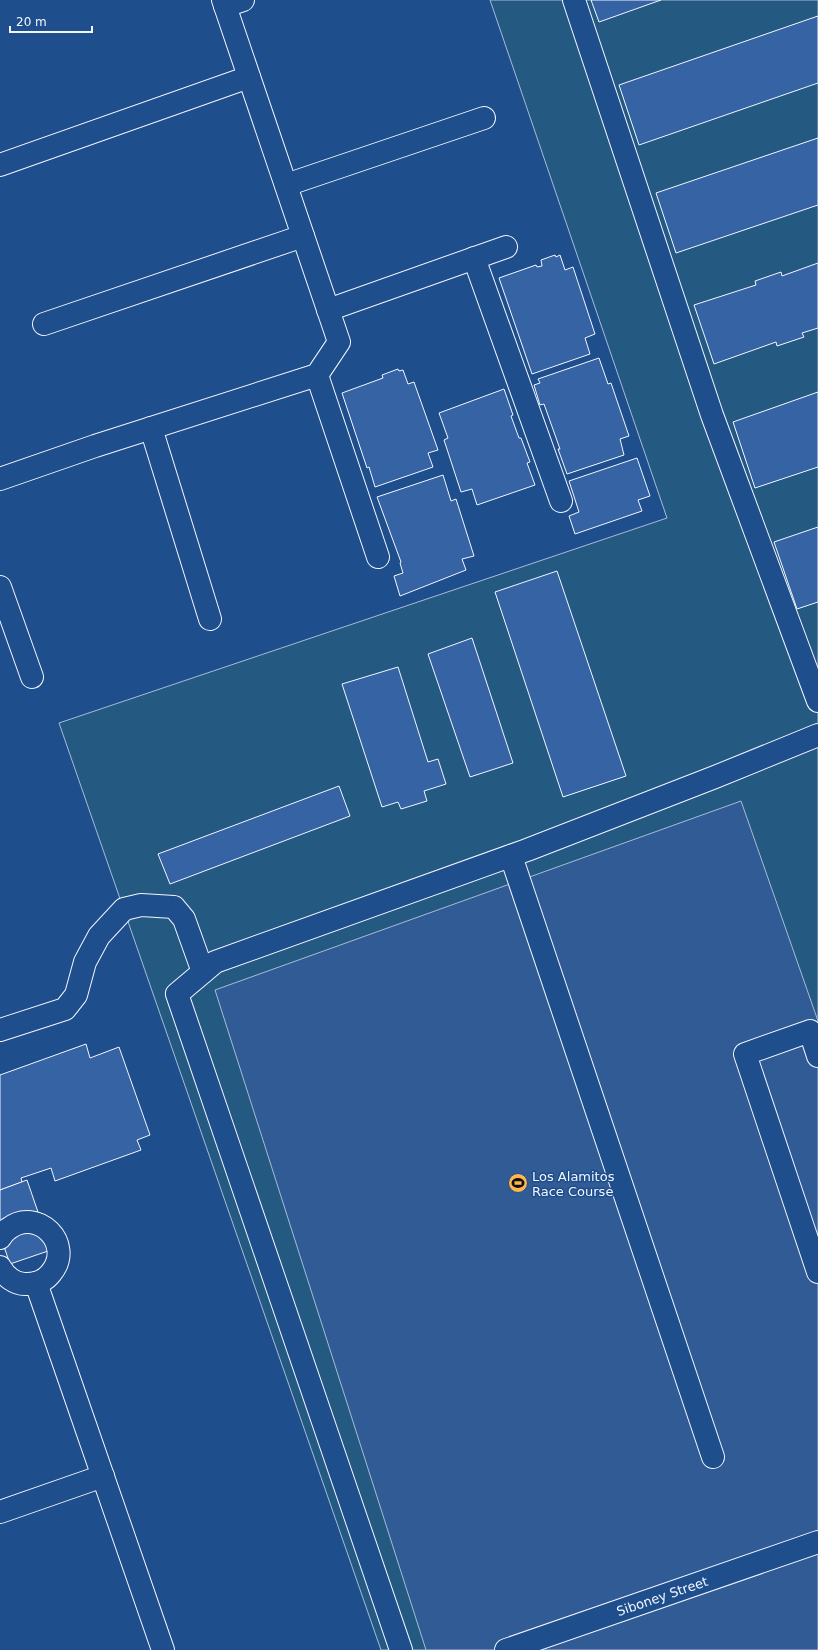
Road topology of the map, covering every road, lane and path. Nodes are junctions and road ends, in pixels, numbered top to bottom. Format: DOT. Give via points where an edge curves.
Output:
graph roads {
  1 [pos="574,0"];
  2 [pos="230,2"];
  3 [pos="249,77"];
  4 [pos="484,118"];
  5 [pos="0,165"];
  6 [pos="286,185"];
  7 [pos="303,236"];
  8 [pos="506,246"];
  9 [pos="474,258"];
  10 [pos="328,310"];
  11 [pos="44,324"];
  12 [pos="317,375"];
  13 [pos="151,428"];
  14 [pos="0,479"];
  15 [pos="561,501"];
  16 [pos="378,557"];
  17 [pos="0,587"];
  18 [pos="210,619"];
  19 [pos="32,676"];
  20 [pos="818,701"];
  21 [pos="818,735"];
  22 [pos="511,856"];
  23 [pos="203,972"];
  24 [pos="0,1030"];
  25 [pos="818,1056"];
  26 [pos="0,1238"];
  27 [pos="0,1267"];
  28 [pos="818,1272"];
  29 [pos="36,1283"];
  30 [pos="713,1457"];
  31 [pos="103,1476"];
  32 [pos="0,1512"];
  33 [pos="818,1542"];
  34 [pos="163,1650"];
  35 [pos="401,1650"];
  36 [pos="506,1650"];
  1 -- 20 [label="street" via="712,415"];
  2 -- 3 [label="street"];
  3 -- 5 [label="street"];
  3 -- 6 [label="street"];
  4 -- 6 [label="street"];
  6 -- 7 [label="street"];
  7 -- 10 [label="street"];
  7 -- 11 [label="street"];
  8 -- 9 [label="street"];
  9 -- 10 [label="street"];
  9 -- 15 [label="street"];
  10 -- 12 [label="street" via="339,342"];
  12 -- 13 [label="street"];
  12 -- 16 [label="street"];
  13 -- 14 [label="street"];
  13 -- 18 [label="street"];
  17 -- 19 [label="street"];
  21 -- 22 [label="street"];
  22 -- 23 [label="street" via="215,962"];
  22 -- 30 [label="street"];
  23 -- 24 [label="street" via="184,919 174,907 141,905 124,909 99,936 85,962 76,995 65,1009"];
  23 -- 35 [label="street" via="178,994"];
  25 -- 28 [label="street" via="810,1031 744,1054"];
  26 -- 29 [label="street" via="8,1229 19,1223 31,1222 52,1234 58,1245 59,1256 55,1268 47,1278"];
  27 -- 29 [label="street" via="13,1281 24,1285"];
  29 -- 31 [label="street"];
  31 -- 32 [label="street"];
  31 -- 34 [label="street"];
  33 -- 36 [label="street, Siboney Street"];
}
